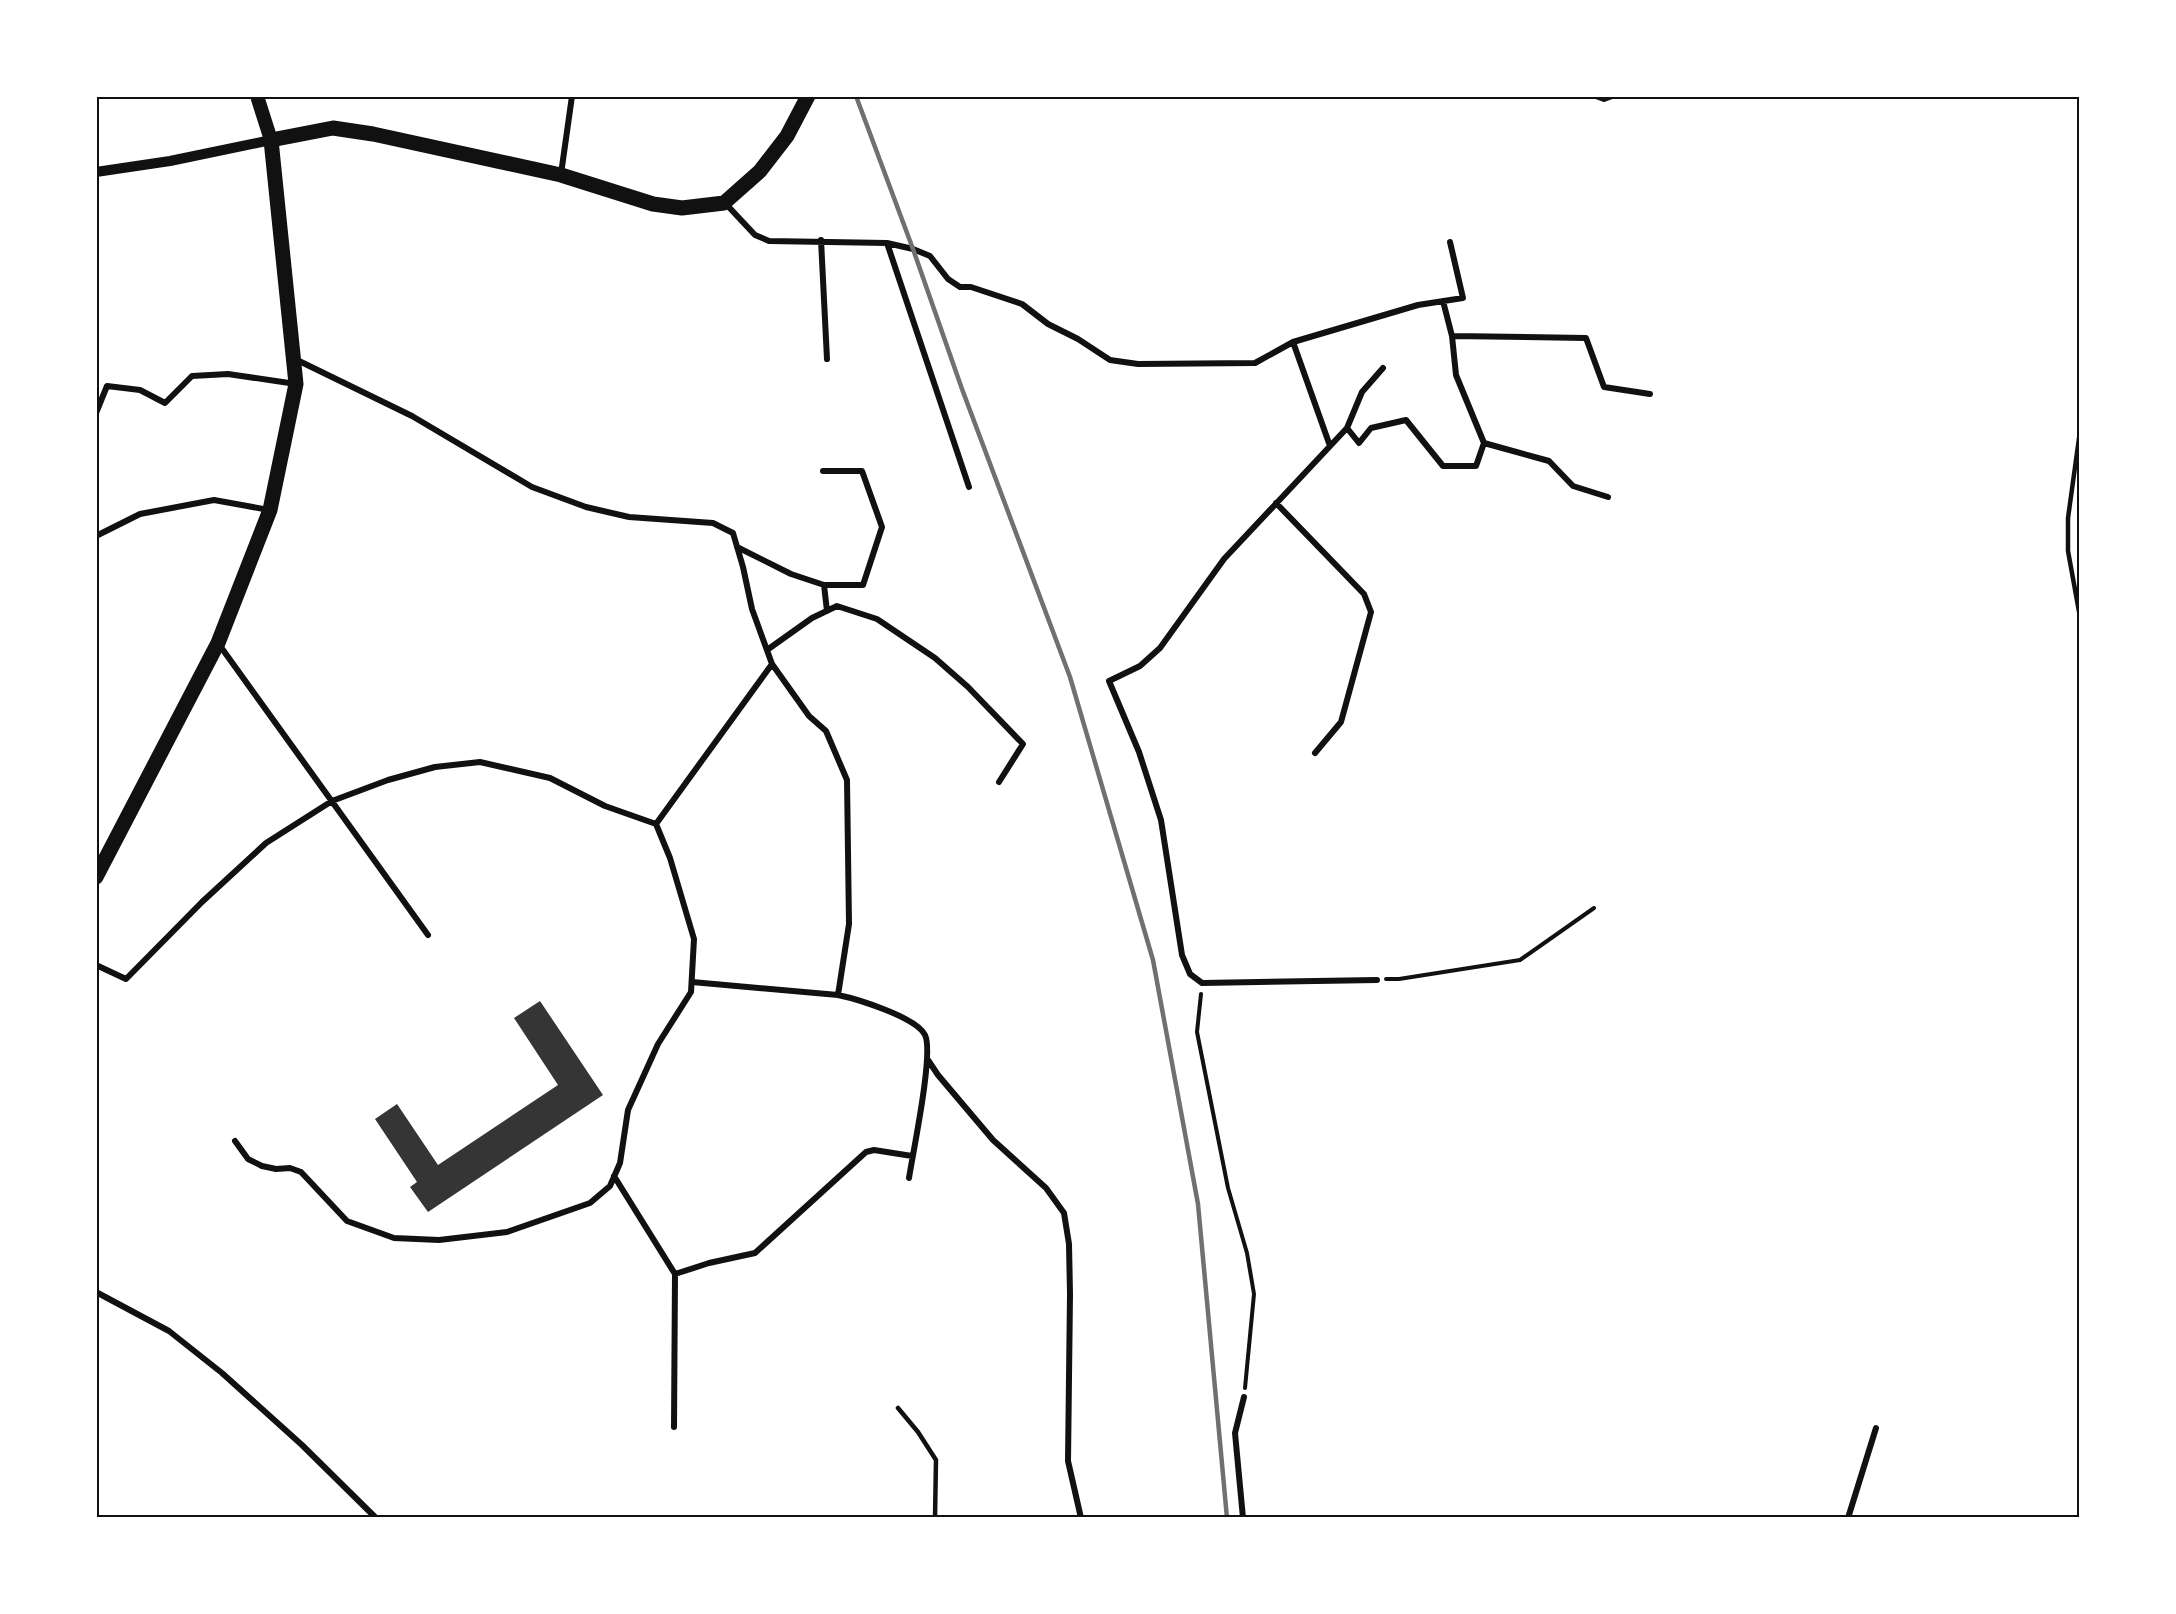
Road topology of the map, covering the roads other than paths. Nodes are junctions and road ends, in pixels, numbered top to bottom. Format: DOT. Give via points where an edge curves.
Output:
graph roads {
  1 [pos="257,96"];
  2 [pos="572,96"];
  3 [pos="808,96"];
  4 [pos="1596,96"];
  5 [pos="1612,96"];
  6 [pos="272,140"];
  7 [pos="96,172"];
  8 [pos="561,175"];
  9 [pos="724,203"];
  10 [pos="821,240"];
  11 [pos="1450,242"];
  12 [pos="887,243"];
  13 [pos="1443,301"];
  14 [pos="1452,336"];
  15 [pos="1293,342"];
  16 [pos="294,358"];
  17 [pos="827,359"];
  18 [pos="1383,368"];
  19 [pos="296,384"];
  20 [pos="1650,394"];
  21 [pos="96,413"];
  22 [pos="1347,428"];
  23 [pos="2080,430"];
  24 [pos="1484,443"];
  25 [pos="1330,446"];
  26 [pos="823,471"];
  27 [pos="969,486"];
  28 [pos="1608,497"];
  29 [pos="1276,503"];
  30 [pos="270,510"];
  31 [pos="96,536"];
  32 [pos="737,547"];
  33 [pos="824,585"];
  34 [pos="827,611"];
  35 [pos="2080,616"];
  36 [pos="218,643"];
  37 [pos="767,650"];
  38 [pos="772,664"];
  39 [pos="1315,753"];
  40 [pos="999,782"];
  41 [pos="332,801"];
  42 [pos="656,824"];
  43 [pos="96,877"];
  44 [pos="428,935"];
  45 [pos="96,965"];
  46 [pos="1377,980"];
  47 [pos="692,982"];
  48 [pos="838,995"];
  49 [pos="928,1060"];
  50 [pos="235,1141"];
  51 [pos="912,1156"];
  52 [pos="614,1176"];
  53 [pos="909,1178"];
  54 [pos="675,1274"];
  55 [pos="96,1292"];
  56 [pos="1244,1397"];
  57 [pos="898,1408"];
  58 [pos="674,1427"];
  59 [pos="1876,1428"];
  60 [pos="376,1518"];
  61 [pos="935,1518"];
  62 [pos="1081,1518"];
  63 [pos="1243,1518"];
  64 [pos="1848,1518"];
  1 -- 6 [label="main road"];
  2 -- 8 [label="street"];
  3 -- 9 [label="highway" via="787,136 760,171"];
  4 -- 5 [label="street"];
  6 -- 7 [label="street"];
  6 -- 8 [label="highway" via="333,128"];
  6 -- 16 [label="highway"];
  8 -- 9 [label="highway" via="653,204 682,208"];
  9 -- 10 [label="street" via="755,235 769,241"];
  10 -- 12 [label="street"];
  10 -- 17 [label="street"];
  11 -- 13 [label="street" via="1463,297"];
  12 -- 15 [label="street" via="930,256 948,279 960,287 1022,304 1047,324 1110,360 1138,364 1255,363"];
  12 -- 27 [label="street"];
  13 -- 14 [label="street"];
  13 -- 15 [label="street"];
  14 -- 20 [label="street" via="1586,338 1604,387"];
  14 -- 24 [label="street" via="1456,375"];
  15 -- 25 [label="street"];
  16 -- 19 [label="highway"];
  16 -- 32 [label="street" via="412,416 532,487 586,507 629,517 712,523 733,533"];
  18 -- 22 [label="street" via="1362,392"];
  19 -- 21 [label="street" via="228,374 192,376 165,403 140,390 107,386"];
  19 -- 30 [label="highway"];
  22 -- 24 [label="street" via="1359,443 1371,428 1406,420 1443,466 1476,466"];
  22 -- 25 [label="street"];
  23 -- 35 [label="lane" via="2068,518 2068,551"];
  24 -- 28 [label="street" via="1549,461 1573,486"];
  25 -- 29 [label="street"];
  26 -- 33 [label="street" via="862,471 882,527 863,585"];
  29 -- 39 [label="street" via="1364,594 1371,612 1341,722"];
  29 -- 46 [label="street" via="1224,559 1160,648 1140,666 1109,681 1139,752 1161,820 1182,955 1190,974 1202,983"];
  30 -- 31 [label="street" via="214,501 140,514"];
  30 -- 36 [label="highway"];
  32 -- 33 [label="street" via="790,574"];
  32 -- 37 [label="street"];
  33 -- 34 [label="street"];
  34 -- 37 [label="street"];
  34 -- 40 [label="street" via="837,606 876,618 935,658 968,687 1023,744"];
  36 -- 41 [label="street"];
  36 -- 43 [label="highway"];
  37 -- 38 [label="street"];
  38 -- 42 [label="street"];
  38 -- 48 [label="street" via="809,716 826,731 847,780 849,924"];
  41 -- 42 [label="street" via="435,767 480,762 550,778 605,806"];
  41 -- 44 [label="street"];
  41 -- 45 [label="street" via="266,843 126,979"];
  42 -- 47 [label="street" via="694,939"];
  47 -- 48 [label="street"];
  47 -- 52 [label="street" via="691,992 658,1044 628,1110 620,1163"];
  48 -- 49 [label="street" via="858,999 913,1022 925,1036"];
  49 -- 51 [label="street"];
  49 -- 62 [label="street" via="993,1140 1046,1188 1064,1213 1070,1294 1068,1461"];
  50 -- 52 [label="street" via="249,1159 262,1166 301,1172 346,1221 394,1238 439,1240 507,1232 591,1203 610,1186"];
  51 -- 53 [label="street"];
  51 -- 54 [label="street" via="866,1152 754,1253"];
  52 -- 54 [label="street"];
  54 -- 58 [label="street"];
  55 -- 60 [label="street" via="169,1332 222,1373"];
  56 -- 63 [label="street" via="1235,1432"];
  57 -- 61 [label="lane" via="936,1460"];
  59 -- 64 [label="street"];
}
